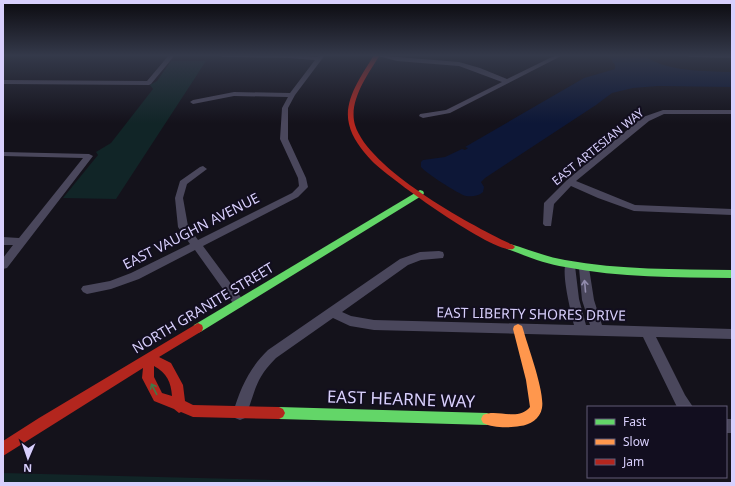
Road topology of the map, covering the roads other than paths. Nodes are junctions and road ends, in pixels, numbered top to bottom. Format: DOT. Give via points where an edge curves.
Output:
graph roads {
  1 [pos="153,78"];
  2 [pos="305,78"];
  3 [pos="364,78"];
  4 [pos="498,78"];
  5 [pos="516,78"];
  6 [pos="3,82"];
  7 [pos="508,82"];
  8 [pos="292,95"];
  9 [pos="193,102"];
  10 [pos="732,112"];
  11 [pos="423,116"];
  12 [pos="3,154"];
  13 [pos="203,169"];
  14 [pos="570,182"];
  15 [pos="420,193"];
  16 [pos="732,212"];
  17 [pos="548,224"];
  18 [pos="3,241"];
  19 [pos="21,242"];
  20 [pos="196,246"];
  21 [pos="438,255"];
  22 [pos="3,265"];
  23 [pos="570,266"];
  24 [pos="584,268"];
  25 [pos="732,274"];
  26 [pos="87,289"];
  27 [pos="239,303"];
  28 [pos="331,312"];
  29 [pos="518,329"];
  30 [pos="582,330"];
  31 [pos="598,331"];
  32 [pos="647,332"];
  33 [pos="732,334"];
  34 [pos="149,358"];
  35 [pos="179,406"];
  36 [pos="685,406"];
  37 [pos="240,413"];
  38 [pos="3,449"];
  1 -- 6 [label="street" via="149,83"];
  2 -- 8 [label="street"];
  3 -- 15 [label="street" via="354,99 351,116 353,133 363,148 380,165"];
  4 -- 7 [label="street"];
  5 -- 7 [label="street"];
  7 -- 11 [label="street" via="448,112"];
  8 -- 9 [label="street" via="234,94"];
  8 -- 20 [label="street, EAST VAUGHN AVENUE" via="285,108 284,139 304,187 295,195"];
  10 -- 14 [label="street, EAST ARTESIAN WAY" via="663,112 646,120"];
  12 -- 19 [label="street" via="89,156"];
  13 -- 20 [label="street" via="183,184 179,198 183,227"];
  14 -- 16 [label="street" via="634,208"];
  14 -- 17 [label="street, EAST ARTESIAN WAY" via="549,203"];
  15 -- 23 [label="street" via="485,235 527,254"];
  15 -- 27 [label="street, NORTH GRANITE STREET"];
  18 -- 19 [label="street"];
  19 -- 22 [label="street"];
  20 -- 26 [label="street, EAST VAUGHN AVENUE" via="124,281"];
  20 -- 27 [label="street"];
  21 -- 28 [label="street" via="420,256 404,262"];
  23 -- 24 [label="street"];
  23 -- 30 [label="street" via="571,288"];
  24 -- 25 [label="street" via="608,271"];
  31 -- 24 [label="street, one-way" via="589,308"];
  27 -- 34 [label="street, NORTH GRANITE STREET"];
  28 -- 29 [label="street, EAST LIBERTY SHORES DRIVE" via="350,321 374,325"];
  28 -- 37 [label="street" via="263,362 245,391"];
  29 -- 30 [label="street, EAST LIBERTY SHORES DRIVE"];
  29 -- 37 [label="street, EAST HEARNE WAY" via="536,400 533,414 527,418 511,420"];
  30 -- 31 [label="street, EAST LIBERTY SHORES DRIVE"];
  31 -- 32 [label="street, EAST LIBERTY SHORES DRIVE"];
  32 -- 33 [label="street, EAST LIBERTY SHORES DRIVE"];
  32 -- 36 [label="street"];
  34 -- 35 [label="street" via="167,367 177,385"];
  35 -- 34 [label="street, EAST HEARNE WAY, one-way" via="158,397 148,378"];
  34 -- 38 [label="street, NORTH GRANITE STREET"];
  35 -- 37 [label="street, EAST HEARNE WAY" via="193,411"];
}
